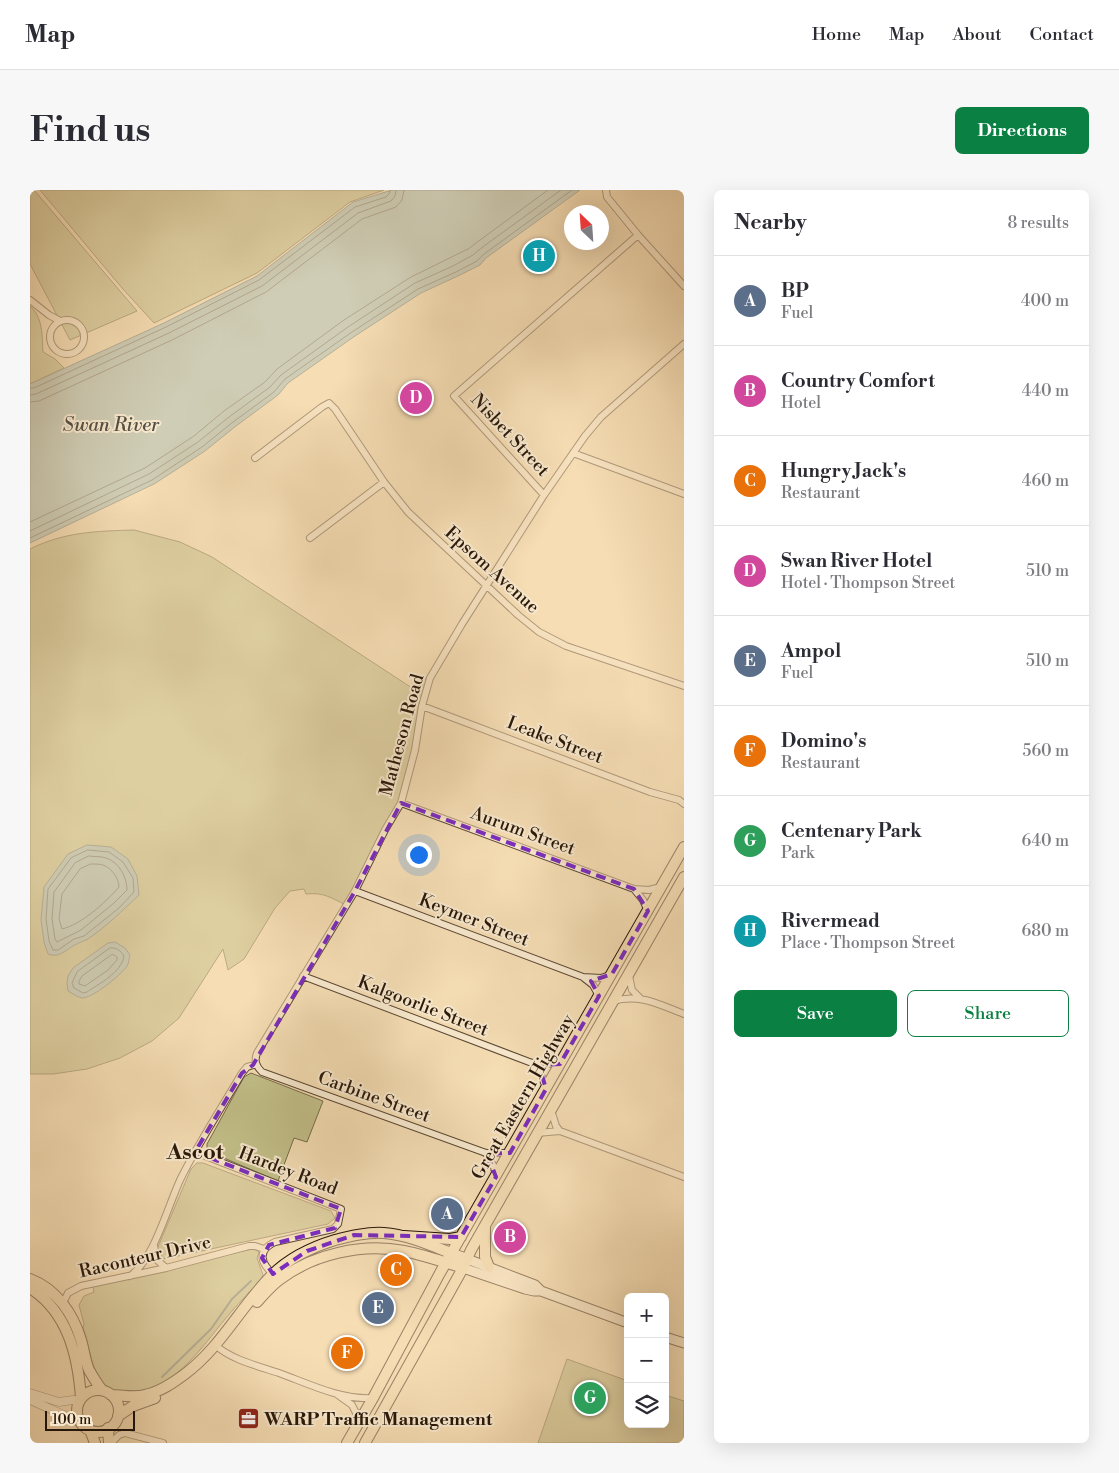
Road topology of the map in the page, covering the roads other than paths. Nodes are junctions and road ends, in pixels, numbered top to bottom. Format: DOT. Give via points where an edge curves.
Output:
graph roads {
  1 [pos="606,190"];
  2 [pos="638,235"];
  3 [pos="684,286"];
  4 [pos="30,300"];
  5 [pos="60,321"];
  6 [pos="684,344"];
  7 [pos="573,453"];
  8 [pos="255,458"];
  9 [pos="384,482"];
  10 [pos="684,494"];
  11 [pos="544,495"];
  12 [pos="310,538"];
  13 [pos="486,586"];
  14 [pos="683,687"];
  15 [pos="422,706"];
  16 [pos="682,802"];
  17 [pos="401,803"];
  18 [pos="684,848"];
  19 [pos="684,877"];
  20 [pos="662,887"];
  21 [pos="634,888"];
  22 [pos="355,891"];
  23 [pos="648,911"];
  24 [pos="612,974"];
  25 [pos="629,974"];
  26 [pos="304,976"];
  27 [pos="583,977"];
  28 [pos="599,996"];
  29 [pos="640,998"];
  30 [pos="613,1001"];
  31 [pos="684,1014"];
  32 [pos="532,1063"];
  33 [pos="256,1064"];
  34 [pos="560,1064"];
  35 [pos="546,1089"];
  36 [pos="551,1110"];
  37 [pos="560,1131"];
  38 [pos="537,1133"];
  39 [pos="195,1152"];
  40 [pos="510,1152"];
  41 [pos="486,1153"];
  42 [pos="496,1177"];
  43 [pos="684,1177"];
  44 [pos="341,1209"];
  45 [pos="485,1226"];
  46 [pos="404,1236"];
  47 [pos="461,1237"];
  48 [pos="154,1244"];
  49 [pos="264,1250"];
  50 [pos="449,1258"];
  51 [pos="465,1264"];
  52 [pos="489,1267"];
  53 [pos="166,1268"];
  54 [pos="130,1276"];
  55 [pos="276,1277"];
  56 [pos="30,1278"];
  57 [pos="30,1288"];
  58 [pos="541,1291"];
  59 [pos="62,1302"];
  60 [pos="624,1322"];
  61 [pos="66,1328"];
  62 [pos="668,1338"];
  63 [pos="684,1343"];
  64 [pos="217,1347"];
  65 [pos="106,1393"];
  66 [pos="335,1393"];
  67 [pos="30,1394"];
  68 [pos="373,1398"];
  69 [pos="30,1400"];
  70 [pos="80,1400"];
  71 [pos="118,1416"];
  72 [pos="79,1420"];
  73 [pos="360,1421"];
  74 [pos="108,1428"];
  75 [pos="90,1430"];
  76 [pos="95,1443"];
  77 [pos="110,1443"];
  78 [pos="162,1443"];
  79 [pos="347,1443"];
  80 [pos="365,1443"];
  1 -- 2 [label="street" via="607,197"];
  2 -- 3 [label="street"];
  2 -- 11 [label="street, Nisbet Street" via="454,396"];
  4 -- 5 [label="street"];
  5 -- 5 [label="street" via="76,322 82,329 84,341 73,353 61,354 50,342 52,328"];
  6 -- 7 [label="street, Matheson Road" via="600,417"];
  7 -- 10 [label="street"];
  7 -- 11 [label="street, Matheson Road"];
  8 -- 9 [label="street, Epsom Avenue" via="329,403"];
  9 -- 12 [label="street"];
  9 -- 13 [label="street, Epsom Avenue" via="408,512"];
  11 -- 13 [label="street, Matheson Road"];
  13 -- 14 [label="street, Epsom Avenue" via="539,632 566,646"];
  13 -- 15 [label="street, Matheson Road" via="430,678"];
  15 -- 16 [label="street, Leake Street"];
  15 -- 17 [label="street, Matheson Road"];
  17 -- 21 [label="street, Aurum Street"];
  17 -- 22 [label="street, Matheson Road"];
  18 -- 20 [label="main road, Great Eastern Highway"];
  19 -- 25 [label="main road, Great Eastern Highway"];
  20 -- 21 [label="street, Aurum Street" via="649,890"];
  20 -- 23 [label="main road, Great Eastern Highway"];
  21 -- 23 [label="street"];
  22 -- 26 [label="street, Matheson Road"];
  22 -- 27 [label="street, Keymer Street"];
  23 -- 24 [label="main road, Great Eastern Highway"];
  24 -- 27 [label="street, Keymer Street" via="601,978"];
  24 -- 28 [label="main road, Great Eastern Highway"];
  25 -- 29 [label="street" via="632,990"];
  25 -- 30 [label="main road, Great Eastern Highway"];
  26 -- 32 [label="street, Kalgoorlie Street"];
  26 -- 33 [label="street, Matheson Road" via="257,1053"];
  27 -- 28 [label="street, Keymer Street"];
  28 -- 34 [label="main road, Great Eastern Highway"];
  29 -- 30 [label="street"];
  29 -- 31 [label="street"];
  30 -- 36 [label="main road, Great Eastern Highway"];
  32 -- 34 [label="street, Kalgoorlie Street"];
  32 -- 35 [label="street"];
  33 -- 39 [label="street" via="242,1072"];
  33 -- 41 [label="street, Carbine Street" via="262,1072"];
  34 -- 35 [label="main road, Great Eastern Highway"];
  35 -- 40 [label="main road, Great Eastern Highway"];
  36 -- 37 [label="street"];
  36 -- 38 [label="main road, Great Eastern Highway"];
  37 -- 38 [label="street"];
  37 -- 43 [label="street"];
  38 -- 45 [label="main road, Great Eastern Highway"];
  39 -- 44 [label="street, Hardey Road"];
  39 -- 48 [label="street"];
  40 -- 41 [label="street, Carbine Street"];
  40 -- 42 [label="main road, Great Eastern Highway"];
  41 -- 42 [label="street"];
  42 -- 47 [label="main road, Great Eastern Highway"];
  44 -- 49 [label="street, Raconteur Drive" via="334,1229 275,1242"];
  45 -- 51 [label="main road, Great Eastern Highway"];
  45 -- 52 [label="main road" via="485,1257"];
  46 -- 47 [label="main road" via="450,1240"];
  46 -- 50 [label="main road"];
  46 -- 55 [label="main road" via="361,1234 331,1241 285,1264"];
  47 -- 50 [label="main road, Great Eastern Highway"];
  48 -- 53 [label="street" via="156,1259"];
  48 -- 54 [label="street" via="141,1267"];
  49 -- 53 [label="street, Raconteur Drive" via="249,1246"];
  49 -- 55 [label="street" via="266,1268"];
  50 -- 51 [label="main road"];
  50 -- 55 [label="main road" via="394,1249 352,1250 318,1259"];
  50 -- 68 [label="main road, Great Eastern Highway"];
  51 -- 52 [label="main road"];
  51 -- 58 [label="main road" via="525,1289"];
  51 -- 80 [label="main road, Great Eastern Highway"];
  52 -- 58 [label="main road" via="535,1285"];
  53 -- 54 [label="street, Raconteur Drive"];
  54 -- 59 [label="street, Raconteur Drive" via="76,1288"];
  55 -- 64 [label="main road"];
  56 -- 59 [label="main road" via="45,1286"];
  57 -- 61 [label="main road" via="53,1307"];
  58 -- 60 [label="main road"];
  59 -- 61 [label="street"];
  59 -- 65 [label="main road" via="80,1338 88,1368"];
  61 -- 70 [label="main road" via="80,1375"];
  62 -- 63 [label="main road"];
  64 -- 65 [label="main road" via="164,1388 130,1397"];
  64 -- 66 [label="street" via="237,1358"];
  64 -- 71 [label="main road" via="185,1380"];
  65 -- 70 [label="main road" via="90,1392"];
  65 -- 71 [label="main road" via="117,1404"];
  66 -- 68 [label="street"];
  66 -- 73 [label="street" via="352,1405"];
  67 -- 70 [label="street" via="58,1402"];
  68 -- 73 [label="main road, Great Eastern Highway"];
  69 -- 72 [label="street"];
  70 -- 72 [label="main road"];
  71 -- 74 [label="main road"];
  72 -- 75 [label="main road"];
  73 -- 79 [label="main road, Great Eastern Highway"];
  74 -- 75 [label="main road"];
  74 -- 77 [label="main road"];
  75 -- 76 [label="main road"];
  77 -- 78 [label="street" via="125,1433"];
}
